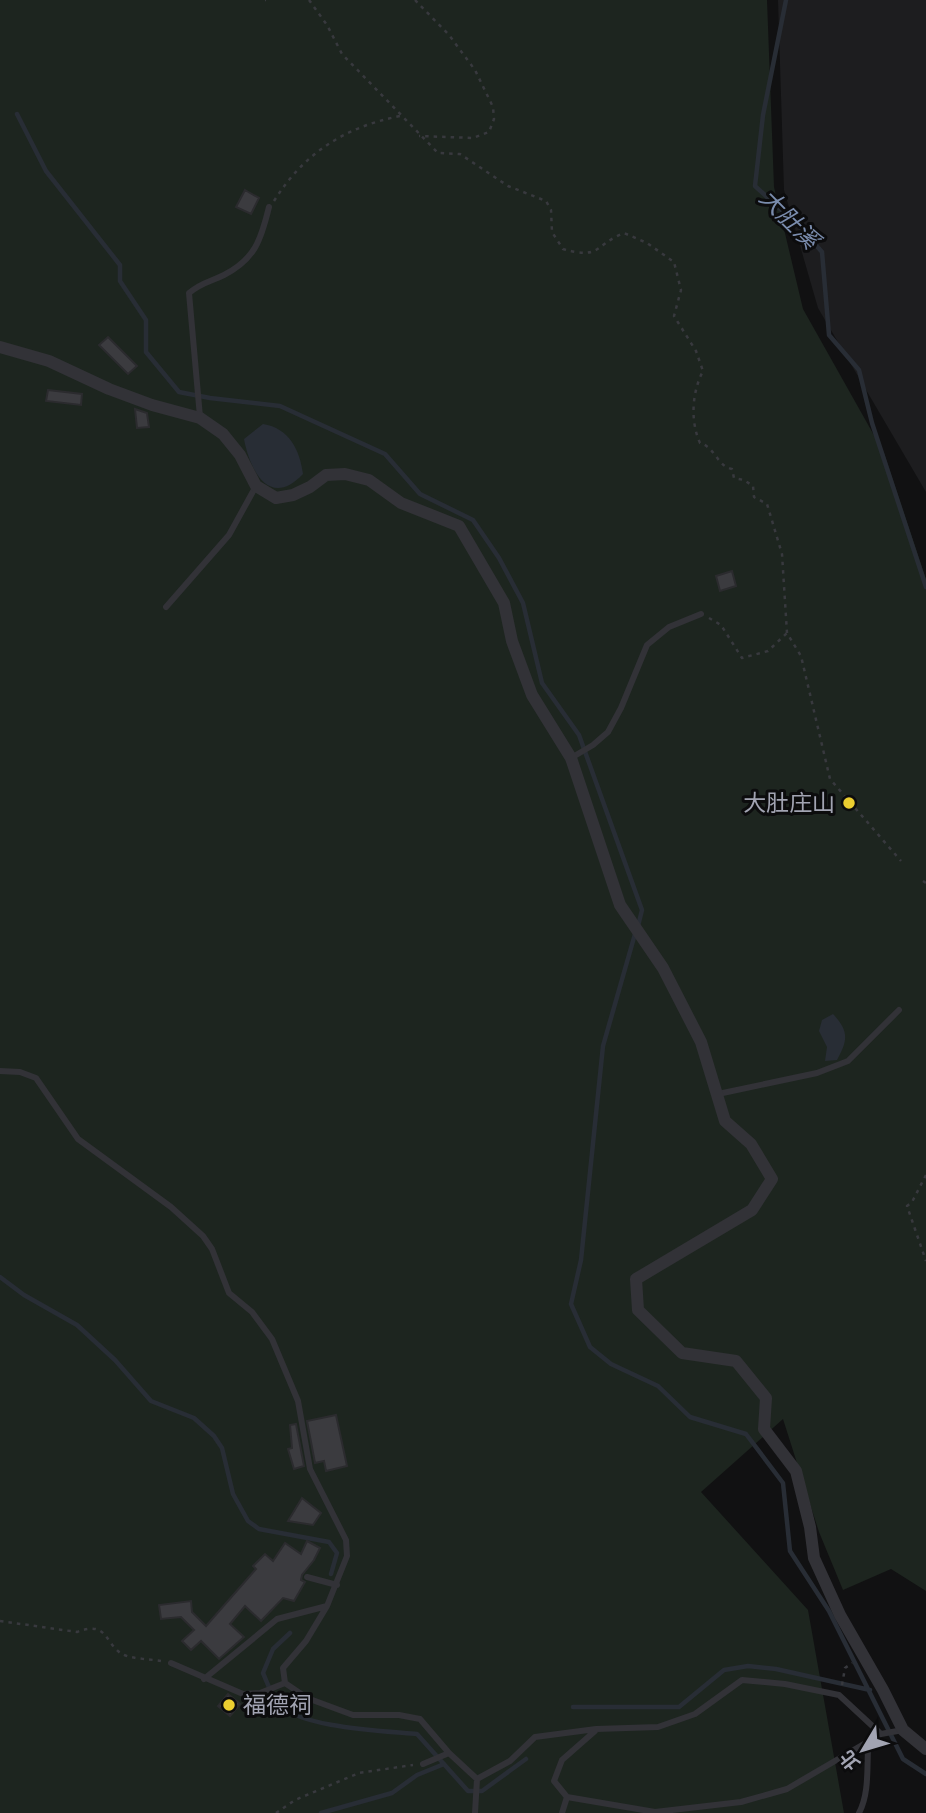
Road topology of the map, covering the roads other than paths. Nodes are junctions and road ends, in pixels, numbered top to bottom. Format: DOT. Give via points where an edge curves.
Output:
graph roads {
  1 [pos="269,208"];
  2 [pos="0,347"];
  3 [pos="199,411"];
  4 [pos="256,486"];
  5 [pos="166,607"];
  6 [pos="702,614"];
  7 [pos="571,758"];
  8 [pos="899,1010"];
  9 [pos="0,1071"];
  10 [pos="716,1094"];
  11 [pos="307,1577"];
  12 [pos="337,1585"];
  13 [pos="327,1606"];
  14 [pos="171,1663"];
  15 [pos="204,1679"];
  16 [pos="285,1683"];
  17 [pos="596,1729"];
  18 [pos="903,1730"];
  19 [pos="881,1734"];
  20 [pos="865,1744"];
  21 [pos="926,1749"];
  22 [pos="449,1753"];
  23 [pos="423,1764"];
  24 [pos="477,1779"];
  25 [pos="567,1797"];
  26 [pos="475,1813"];
  27 [pos="562,1813"];
  28 [pos="859,1813"];
  1 -- 3 [label="lane" via="261,238 246,262 189,293"];
  2 -- 3 [label="street" via="48,361 152,405"];
  3 -- 4 [label="street" via="240,455"];
  4 -- 5 [label="lane" via="229,535"];
  4 -- 7 [label="street" via="276,498 293,495 326,475 345,474 369,480 401,503 459,526 504,603 532,695"];
  6 -- 7 [label="lane" via="669,627 647,645 608,732"];
  7 -- 10 [label="street" via="620,905 663,968 701,1042"];
  8 -- 10 [label="lane" via="848,1061 817,1073"];
  9 -- 12 [label="lane" via="36,1078 78,1139 203,1236 229,1293 252,1312 272,1339 298,1401 310,1469 346,1540 347,1556"];
  10 -- 18 [label="street" via="725,1121 751,1144 772,1178 752,1210 636,1279 638,1310 682,1353 736,1361 766,1398 764,1429 796,1471 814,1558"];
  11 -- 12 [label="lane"];
  12 -- 13 [label="lane"];
  13 -- 15 [label="lane" via="277,1619"];
  13 -- 16 [label="lane" via="283,1668"];
  14 -- 15 [label="lane"];
  15 -- 16 [label="lane" via="243,1694"];
  16 -- 22 [label="lane" via="307,1698 353,1715 421,1719"];
  17 -- 19 [label="lane" via="658,1727 695,1714 743,1680 839,1695"];
  17 -- 24 [label="lane" via="535,1737 510,1761"];
  17 -- 25 [label="lane" via="562,1760 554,1781"];
  18 -- 19 [label="lane"];
  18 -- 21 [label="street"];
  19 -- 20 [label="lane"];
  20 -- 25 [label="lane" via="787,1789 741,1802 654,1812"];
  20 -- 28 [label="lane" via="869,1749"];
  22 -- 23 [label="lane"];
  22 -- 24 [label="lane"];
  24 -- 26 [label="lane"];
  25 -- 27 [label="lane"];
}
